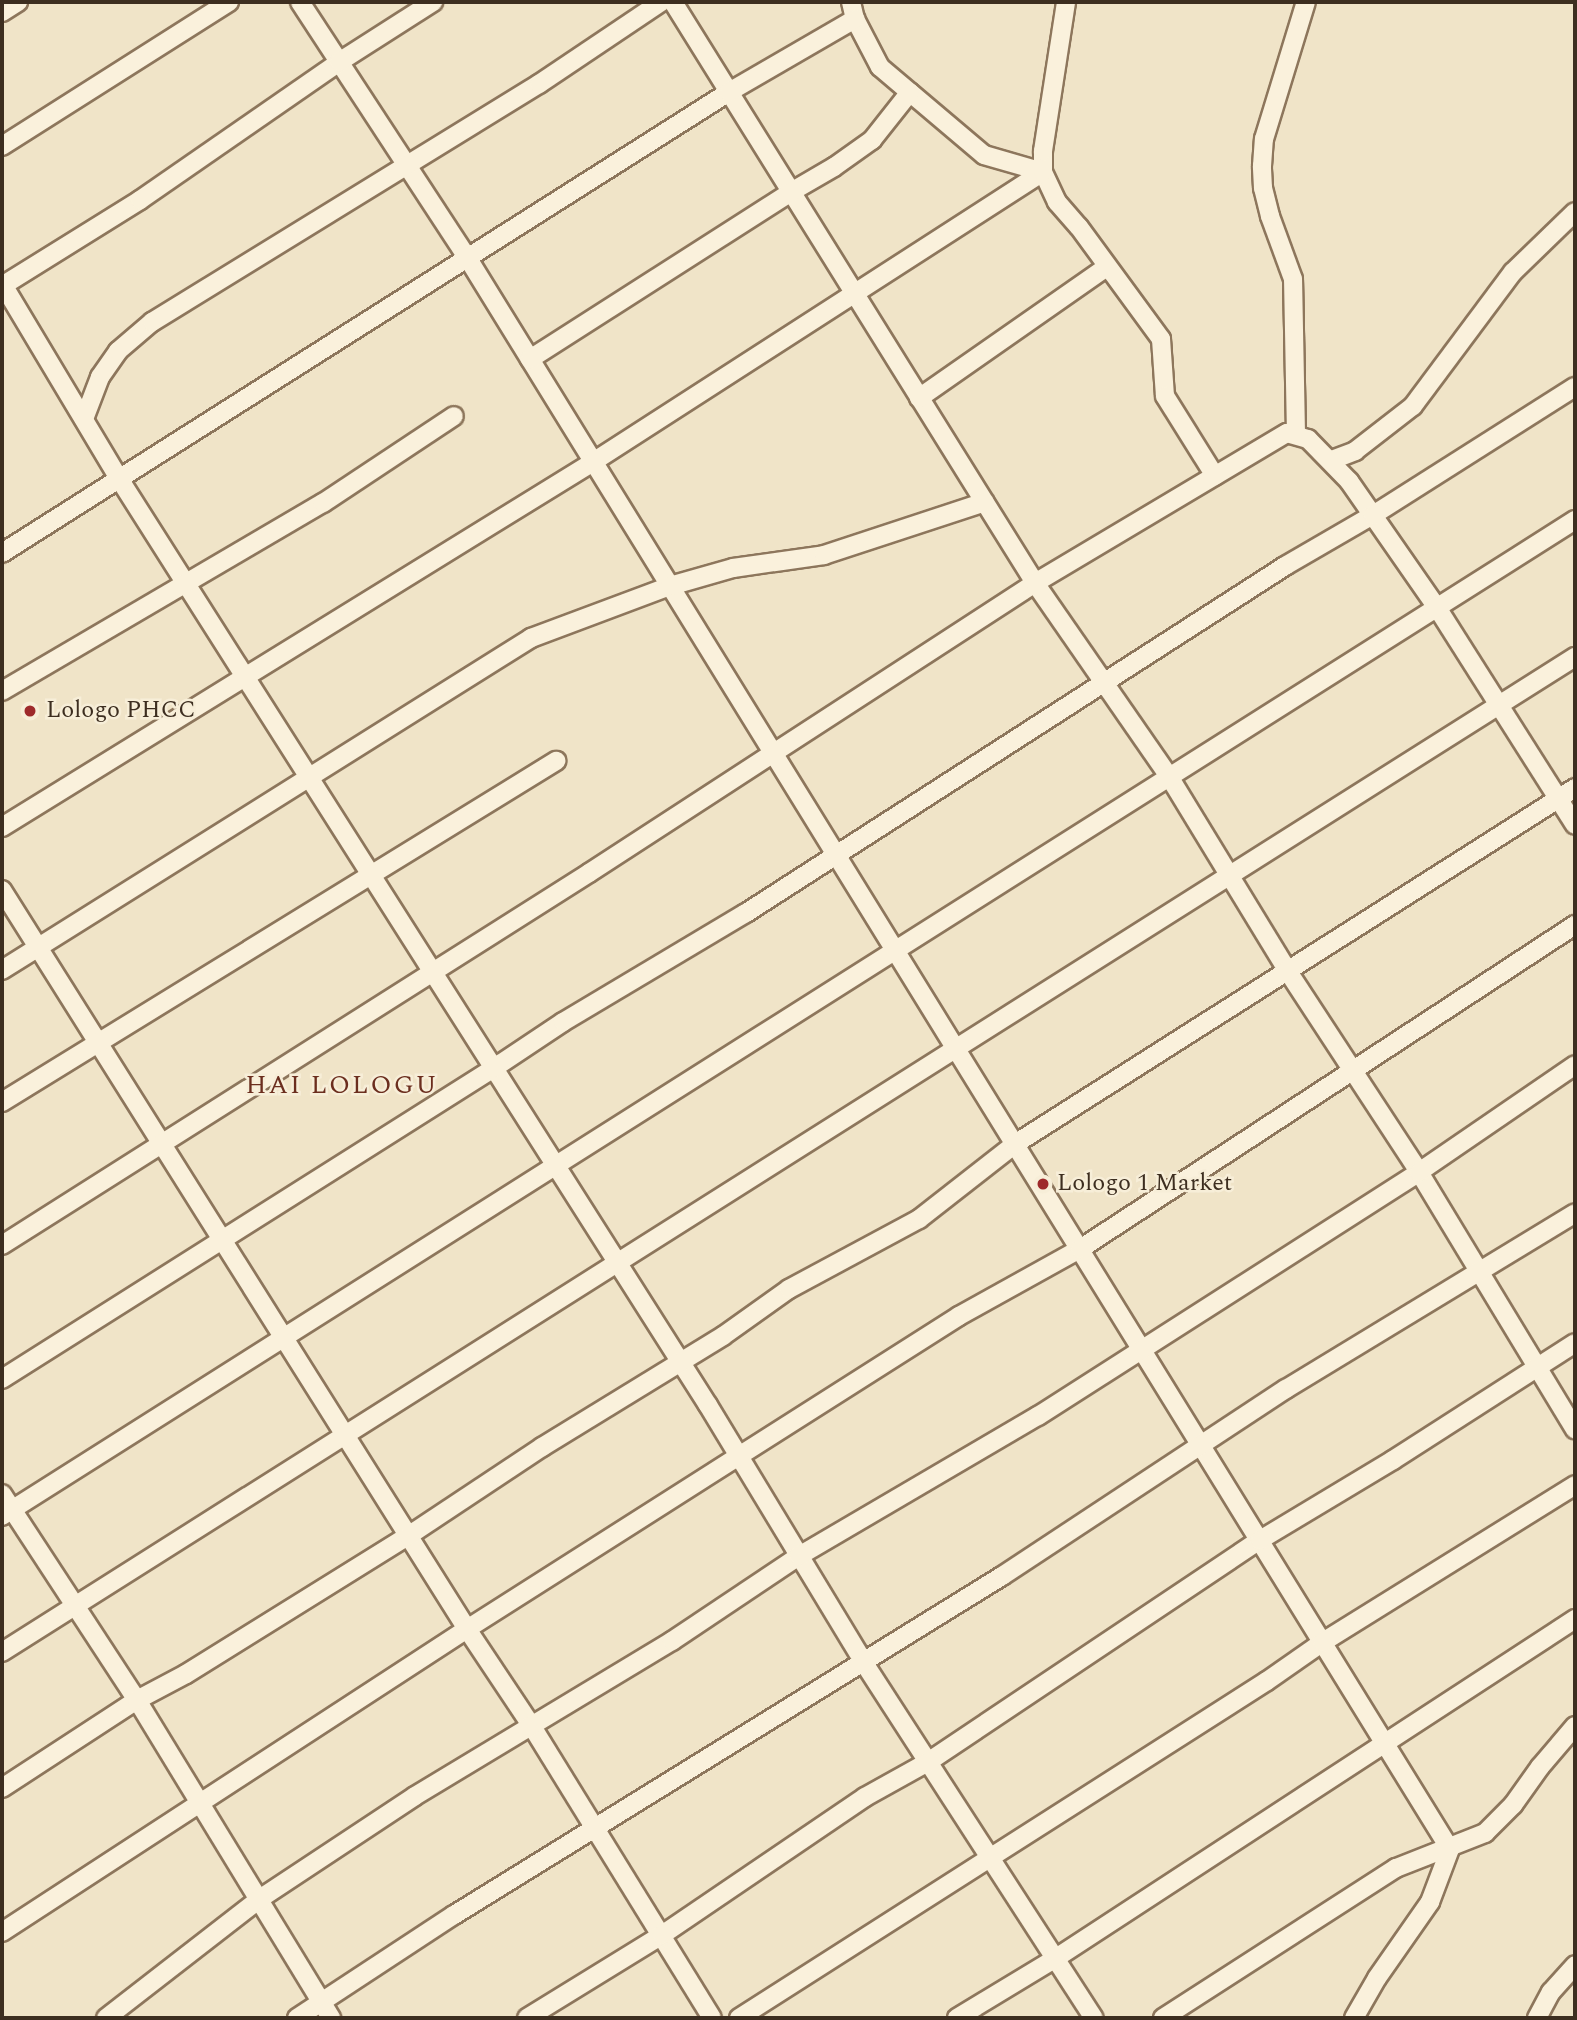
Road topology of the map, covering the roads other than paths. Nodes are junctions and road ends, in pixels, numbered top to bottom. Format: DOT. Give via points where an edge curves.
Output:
graph roads {
  1 [pos="18,2"];
  2 [pos="229,2"];
  3 [pos="300,2"];
  4 [pos="433,2"];
  5 [pos="661,2"];
  6 [pos="673,2"];
  7 [pos="1066,2"];
  8 [pos="1306,2"];
  9 [pos="853,10"];
  10 [pos="2,12"];
  11 [pos="339,62"];
  12 [pos="729,92"];
  13 [pos="910,92"];
  14 [pos="2,146"];
  15 [pos="407,164"];
  16 [pos="1043,172"];
  17 [pos="791,191"];
  18 [pos="1575,212"];
  19 [pos="467,257"];
  20 [pos="1107,267"];
  21 [pos="2,285"];
  22 [pos="854,292"];
  23 [pos="530,359"];
  24 [pos="1575,387"];
  25 [pos="919,398"];
  26 [pos="454,416"];
  27 [pos="84,419"];
  28 [pos="1296,434"];
  29 [pos="1332,460"];
  30 [pos="593,462"];
  31 [pos="1215,476"];
  32 [pos="120,480"];
  33 [pos="985,502"];
  34 [pos="1373,515"];
  35 [pos="1575,520"];
  36 [pos="2,553"];
  37 [pos="186,583"];
  38 [pos="1035,583"];
  39 [pos="670,586"];
  40 [pos="1436,606"];
  41 [pos="1575,657"];
  42 [pos="246,677"];
  43 [pos="1103,683"];
  44 [pos="2,691"];
  45 [pos="1498,706"];
  46 [pos="773,753"];
  47 [pos="556,761"];
  48 [pos="309,777"];
  49 [pos="1170,778"];
  50 [pos="1575,788"];
  51 [pos="1559,799"];
  52 [pos="1575,825"];
  53 [pos="2,827"];
  54 [pos="835,853"];
  55 [pos="371,875"];
  56 [pos="1229,876"];
  57 [pos="2,890"];
  58 [pos="1575,925"];
  59 [pos="38,948"];
  60 [pos="895,951"];
  61 [pos="2,970"];
  62 [pos="1287,970"];
  63 [pos="433,972"];
  64 [pos="98,1043"];
  65 [pos="956,1049"];
  66 [pos="1575,1065"];
  67 [pos="1353,1068"];
  68 [pos="494,1069"];
  69 [pos="2,1102"];
  70 [pos="161,1144"];
  71 [pos="1015,1144"];
  72 [pos="556,1166"];
  73 [pos="1419,1172"];
  74 [pos="1575,1213"];
  75 [pos="221,1239"];
  76 [pos="2,1245"];
  77 [pos="1080,1249"];
  78 [pos="618,1263"];
  79 [pos="1479,1273"];
  80 [pos="284,1338"];
  81 [pos="1575,1343"];
  82 [pos="1141,1349"];
  83 [pos="679,1362"];
  84 [pos="1537,1368"];
  85 [pos="2,1379"];
  86 [pos="1575,1430"];
  87 [pos="345,1435"];
  88 [pos="1200,1444"];
  89 [pos="739,1458"];
  90 [pos="1575,1485"];
  91 [pos="2,1494"];
  92 [pos="6,1514"];
  93 [pos="408,1536"];
  94 [pos="1260,1540"];
  95 [pos="799,1556"];
  96 [pos="76,1605"];
  97 [pos="1575,1619"];
  98 [pos="467,1629"];
  99 [pos="1323,1642"];
  100 [pos="2,1652"];
  101 [pos="864,1663"];
  102 [pos="137,1700"];
  103 [pos="531,1725"];
  104 [pos="1575,1726"];
  105 [pos="1385,1742"];
  106 [pos="928,1762"];
  107 [pos="2,1788"];
  108 [pos="200,1802"];
  109 [pos="593,1830"];
  110 [pos="1450,1849"];
  111 [pos="990,1857"];
  112 [pos="258,1900"];
  113 [pos="2,1932"];
  114 [pos="662,1935"];
  115 [pos="1056,1958"];
  116 [pos="1575,1965"];
  117 [pos="322,2002"];
  118 [pos="1356,2017"];
  119 [pos="106,2018"];
  120 [pos="297,2018"];
  121 [pos="331,2018"];
  122 [pos="527,2018"];
  123 [pos="712,2018"];
  124 [pos="739,2018"];
  125 [pos="957,2018"];
  126 [pos="1094,2018"];
  127 [pos="1163,2018"];
  128 [pos="1536,2018"];
  1 -- 10 [label="street"];
  2 -- 14 [label="street"];
  3 -- 11 [label="street"];
  4 -- 11 [label="street"];
  5 -- 15 [label="street" via="539,84"];
  6 -- 12 [label="street"];
  7 -- 16 [label="street"];
  8 -- 28 [label="street" via="1264,139 1262,166 1268,207 1293,279"];
  9 -- 12 [label="street"];
  9 -- 13 [label="street" via="880,67"];
  11 -- 15 [label="street"];
  11 -- 21 [label="street" via="140,200"];
  12 -- 17 [label="street"];
  12 -- 19 [label="street"];
  13 -- 16 [label="street" via="984,155"];
  13 -- 17 [label="street" via="872,140"];
  15 -- 19 [label="street"];
  15 -- 27 [label="street" via="152,322 118,351 100,377"];
  16 -- 20 [label="street" via="1056,202"];
  16 -- 22 [label="street"];
  17 -- 22 [label="street"];
  17 -- 23 [label="street"];
  18 -- 29 [label="street" via="1513,272 1413,407 1355,451"];
  19 -- 23 [label="street"];
  19 -- 32 [label="street"];
  20 -- 25 [label="street"];
  20 -- 31 [label="street" via="1161,339 1165,396"];
  21 -- 27 [label="street"];
  22 -- 25 [label="street"];
  22 -- 30 [label="street"];
  23 -- 30 [label="street"];
  24 -- 34 [label="street"];
  25 -- 33 [label="street"];
  26 -- 37 [label="street" via="323,503"];
  27 -- 32 [label="street"];
  28 -- 29 [label="street"];
  28 -- 31 [label="street" via="1287,433"];
  29 -- 34 [label="street"];
  30 -- 39 [label="street"];
  30 -- 42 [label="street"];
  31 -- 38 [label="street"];
  32 -- 36 [label="street"];
  32 -- 37 [label="street"];
  33 -- 38 [label="street"];
  33 -- 39 [label="street" via="824,555 733,568"];
  34 -- 40 [label="street"];
  34 -- 43 [label="street"];
  35 -- 40 [label="street"];
  37 -- 42 [label="street"];
  37 -- 44 [label="street"];
  38 -- 43 [label="street"];
  38 -- 46 [label="street"];
  39 -- 46 [label="street"];
  39 -- 48 [label="street" via="531,638"];
  40 -- 45 [label="street"];
  40 -- 49 [label="street"];
  41 -- 45 [label="street"];
  42 -- 48 [label="street"];
  42 -- 53 [label="street"];
  43 -- 49 [label="street"];
  43 -- 54 [label="street"];
  45 -- 51 [label="street"];
  45 -- 56 [label="street"];
  46 -- 54 [label="street"];
  46 -- 63 [label="street"];
  47 -- 55 [label="street"];
  48 -- 55 [label="street"];
  48 -- 59 [label="street"];
  49 -- 56 [label="street"];
  49 -- 60 [label="street"];
  50 -- 51 [label="street"];
  51 -- 52 [label="street"];
  51 -- 62 [label="street"];
  54 -- 60 [label="street"];
  54 -- 68 [label="street"];
  55 -- 63 [label="street"];
  55 -- 64 [label="street"];
  56 -- 62 [label="street"];
  56 -- 65 [label="street"];
  57 -- 59 [label="street"];
  58 -- 67 [label="street"];
  59 -- 61 [label="street"];
  59 -- 64 [label="street"];
  60 -- 65 [label="street"];
  60 -- 72 [label="street"];
  62 -- 67 [label="street"];
  62 -- 71 [label="street"];
  63 -- 68 [label="street"];
  63 -- 70 [label="street"];
  64 -- 69 [label="street"];
  64 -- 70 [label="street"];
  65 -- 71 [label="street"];
  65 -- 78 [label="street"];
  66 -- 73 [label="street"];
  67 -- 73 [label="street"];
  67 -- 77 [label="street"];
  68 -- 72 [label="street"];
  68 -- 75 [label="street"];
  70 -- 75 [label="street"];
  70 -- 76 [label="street"];
  71 -- 77 [label="street"];
  71 -- 83 [label="street" via="919,1219 789,1289"];
  72 -- 78 [label="street"];
  72 -- 80 [label="street"];
  73 -- 79 [label="street"];
  73 -- 82 [label="street"];
  74 -- 79 [label="street"];
  75 -- 80 [label="street"];
  75 -- 85 [label="street"];
  77 -- 82 [label="street"];
  77 -- 89 [label="street" via="959,1317"];
  78 -- 83 [label="street"];
  78 -- 87 [label="street"];
  79 -- 84 [label="street"];
  79 -- 88 [label="street"];
  80 -- 87 [label="street"];
  80 -- 92 [label="street"];
  81 -- 84 [label="street"];
  82 -- 88 [label="street"];
  82 -- 95 [label="street" via="1038,1416"];
  83 -- 89 [label="street"];
  83 -- 93 [label="street"];
  84 -- 86 [label="street"];
  84 -- 94 [label="street"];
  87 -- 93 [label="street"];
  87 -- 96 [label="street"];
  88 -- 94 [label="street"];
  88 -- 101 [label="street"];
  89 -- 95 [label="street"];
  89 -- 98 [label="street"];
  90 -- 99 [label="street"];
  91 -- 92 [label="street"];
  92 -- 96 [label="street"];
  93 -- 98 [label="street"];
  93 -- 102 [label="street"];
  94 -- 99 [label="street"];
  94 -- 106 [label="street"];
  95 -- 101 [label="street"];
  95 -- 103 [label="street" via="671,1641"];
  96 -- 100 [label="street"];
  96 -- 102 [label="street"];
  97 -- 105 [label="street"];
  98 -- 103 [label="street"];
  98 -- 108 [label="street"];
  99 -- 105 [label="street"];
  99 -- 111 [label="street"];
  101 -- 106 [label="street"];
  101 -- 109 [label="street"];
  102 -- 107 [label="street"];
  102 -- 108 [label="street"];
  103 -- 109 [label="street"];
  103 -- 112 [label="street"];
  104 -- 110 [label="street" via="1485,1833"];
  105 -- 110 [label="street"];
  105 -- 115 [label="street"];
  106 -- 111 [label="street"];
  106 -- 114 [label="street" via="865,1797"];
  108 -- 112 [label="street"];
  108 -- 113 [label="street"];
  109 -- 114 [label="street"];
  109 -- 117 [label="street"];
  110 -- 118 [label="street" via="1430,1902"];
  110 -- 127 [label="street" via="1396,1868"];
  111 -- 115 [label="street"];
  111 -- 124 [label="street"];
  112 -- 117 [label="street"];
  112 -- 119 [label="street"];
  114 -- 122 [label="street"];
  114 -- 123 [label="street"];
  115 -- 125 [label="street"];
  115 -- 126 [label="street"];
  116 -- 128 [label="street"];
  117 -- 120 [label="street"];
  117 -- 121 [label="street"];
}
